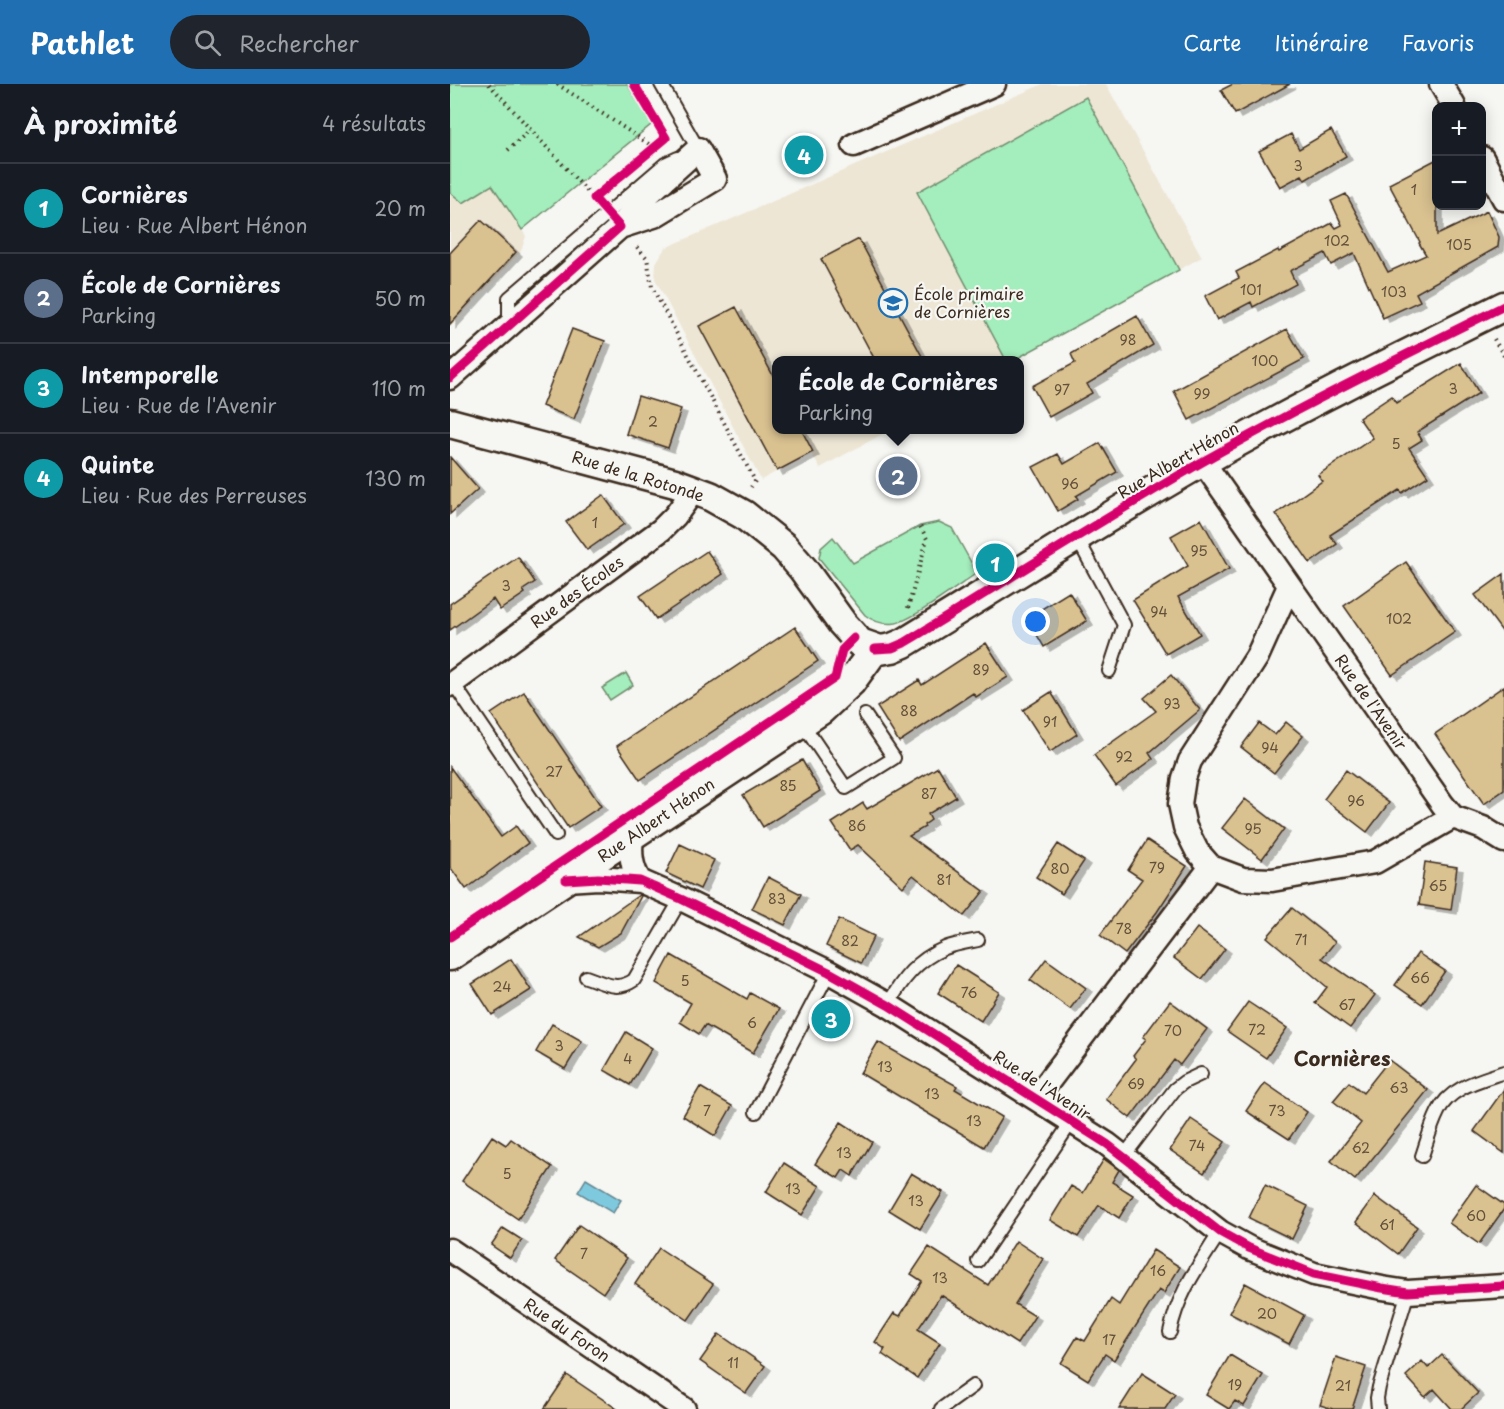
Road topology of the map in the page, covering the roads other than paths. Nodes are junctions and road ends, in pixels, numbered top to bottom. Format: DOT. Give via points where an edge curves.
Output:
graph roads {
  1 [pos="661,84"];
  2 [pos="994,84"];
  3 [pos="1441,84"];
  4 [pos="953,92"];
  5 [pos="1452,102"];
  6 [pos="854,144"];
  7 [pos="698,149"];
  8 [pos="1486,165"];
  9 [pos="1504,199"];
  10 [pos="620,227"];
  11 [pos="1504,306"];
  12 [pos="509,324"];
  13 [pos="450,378"];
  14 [pos="450,423"];
  15 [pos="1203,462"];
  16 [pos="694,490"];
  17 [pos="1076,536"];
  18 [pos="1289,586"];
  19 [pos="875,649"];
  20 [pos="1109,671"];
  21 [pos="452,684"];
  22 [pos="866,716"];
  23 [pos="802,723"];
  24 [pos="1453,817"];
  25 [pos="556,835"];
  26 [pos="632,836"];
  27 [pos="1504,840"];
  28 [pos="1212,867"];
  29 [pos="566,880"];
  30 [pos="640,881"];
  31 [pos="681,899"];
  32 [pos="978,940"];
  33 [pos="450,956"];
  34 [pos="829,972"];
  35 [pos="586,977"];
  36 [pos="888,1005"];
  37 [pos="1504,1072"];
  38 [pos="1200,1074"];
  39 [pos="1036,1098"];
  40 [pos="756,1112"];
  41 [pos="1072,1121"];
  42 [pos="1124,1156"];
  43 [pos="1422,1156"];
  44 [pos="1220,1232"];
  45 [pos="450,1250"];
  46 [pos="978,1260"];
  47 [pos="1504,1286"];
  48 [pos="1408,1292"];
  49 [pos="1170,1332"];
  50 [pos="973,1386"];
  51 [pos="684,1409"];
  52 [pos="941,1409"];
  53 [pos="1378,1409"];
  1 -- 7 [label="lane"];
  2 -- 4 [label="street"];
  3 -- 5 [label="street"];
  4 -- 6 [label="street"];
  7 -- 10 [label="street" via="644,198"];
  7 -- 10 [label="street" via="715,179 654,216"];
  7 -- 12 [label="lane" via="665,164 509,298"];
  8 -- 9 [label="street"];
  10 -- 12 [label="street"];
  11 -- 15 [label="street, Rue Albert Hénon"];
  12 -- 13 [label="street"];
  14 -- 16 [label="street, Rue de la Rotonde"];
  15 -- 17 [label="street, Rue Albert Hénon"];
  15 -- 18 [label="street, Rue de l'Avenir"];
  16 -- 19 [label="street, Rue de la Rotonde" via="735,509 769,534 803,569 854,638"];
  16 -- 21 [label="street, Rue des Écoles" via="661,530"];
  17 -- 19 [label="street, Rue Albert Hénon" via="898,647"];
  17 -- 20 [label="lane" via="1124,625"];
  18 -- 24 [label="street, Rue de l'Avenir"];
  18 -- 28 [label="street" via="1257,657 1199,745 1184,778 1181,815 1197,850"];
  19 -- 23 [label="street, Rue Albert Hénon" via="844,690"];
  21 -- 25 [label="lane"];
  22 -- 23 [label="lane" via="894,758 846,788"];
  23 -- 26 [label="street, Rue Albert Hénon"];
  24 -- 27 [label="street"];
  24 -- 28 [label="street" via="1375,862 1272,880 1243,879"];
  26 -- 29 [label="street, Rue Albert Hénon"];
  26 -- 30 [label="street" via="633,866"];
  28 -- 39 [label="street, Rue de l'Avenir"];
  29 -- 30 [label="street, Rue de l'Avenir"];
  29 -- 33 [label="street, Rue Albert Hénon"];
  30 -- 31 [label="street, Rue de l'Avenir"];
  31 -- 34 [label="street, Rue de l'Avenir"];
  31 -- 35 [label="lane" via="634,980 625,986 610,986"];
  32 -- 36 [label="lane" via="945,948 914,968 901,981"];
  34 -- 36 [label="street, Rue de l'Avenir"];
  34 -- 40 [label="lane"];
  36 -- 39 [label="street, Rue de l'Avenir"];
  37 -- 43 [label="lane" via="1451,1095 1438,1109"];
  38 -- 42 [label="lane" via="1175,1089"];
  39 -- 41 [label="street, Rue de l'Avenir"];
  41 -- 42 [label="street, Rue de l'Avenir"];
  41 -- 46 [label="lane, Rue de l'Avenir"];
  42 -- 44 [label="street, Rue de l'Avenir"];
  44 -- 48 [label="street, Rue de l'Avenir" via="1314,1274"];
  44 -- 49 [label="lane" via="1181,1295"];
  45 -- 51 [label="street, Rue du Foron"];
  47 -- 48 [label="street, Rue de l'Avenir"];
  48 -- 53 [label="lane" via="1377,1398"];
  50 -- 52 [label="lane"];
}
